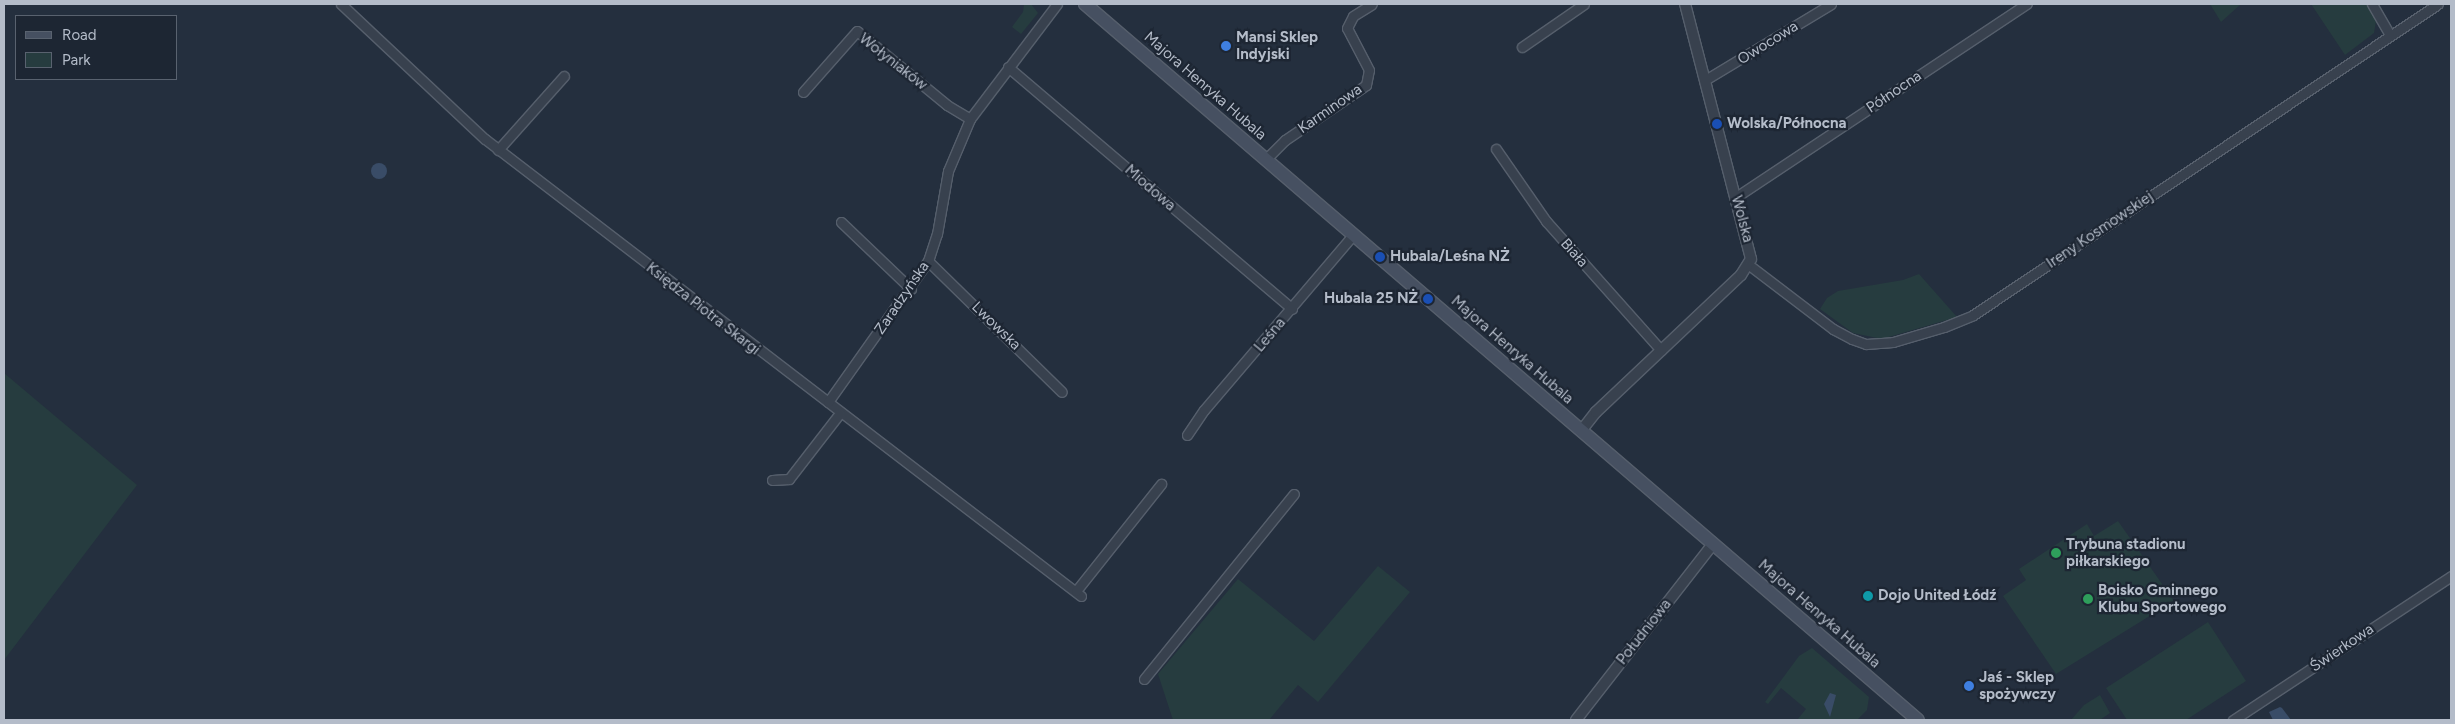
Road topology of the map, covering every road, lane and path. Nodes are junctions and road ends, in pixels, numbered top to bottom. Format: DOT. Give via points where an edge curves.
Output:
graph roads {
  1 [pos="341,4"];
  2 [pos="1057,4"];
  3 [pos="1372,4"];
  4 [pos="1584,4"];
  5 [pos="1685,4"];
  6 [pos="1831,4"];
  7 [pos="2027,4"];
  8 [pos="2372,4"];
  9 [pos="2438,4"];
  10 [pos="1088,5"];
  11 [pos="2389,34"];
  12 [pos="1522,47"];
  13 [pos="1008,67"];
  14 [pos="564,76"];
  15 [pos="1705,80"];
  16 [pos="803,92"];
  17 [pos="970,119"];
  18 [pos="1496,149"];
  19 [pos="498,150"];
  20 [pos="1266,159"];
  21 [pos="1736,197"];
  22 [pos="841,222"];
  23 [pos="1354,234"];
  24 [pos="928,261"];
  25 [pos="1749,265"];
  26 [pos="911,289"];
  27 [pos="1292,309"];
  28 [pos="1661,350"];
  29 [pos="1062,392"];
  30 [pos="828,402"];
  31 [pos="840,412"];
  32 [pos="1581,431"];
  33 [pos="1187,435"];
  34 [pos="772,480"];
  35 [pos="1161,484"];
  36 [pos="1294,494"];
  37 [pos="1713,544"];
  38 [pos="2451,576"];
  39 [pos="1144,679"];
  40 [pos="1576,720"];
  41 [pos="1918,720"];
  42 [pos="2233,720"];
  1 -- 19 [label="street, Księdza Piotra Skargi"];
  2 -- 13 [label="street, Zaradzyńska"];
  3 -- 20 [label="street, Karminowa" via="1353,16 1347,28 1369,70 1366,85 1285,140"];
  4 -- 12 [label="street"];
  5 -- 15 [label="street, Wolska"];
  6 -- 15 [label="street, Owocowa"];
  7 -- 21 [label="street, Północna"];
  8 -- 11 [label="street"];
  9 -- 11 [label="street, Ireny Kosmowskiej"];
  10 -- 20 [label="main road, Majora Henryka Hubala"];
  11 -- 25 [label="street, Ireny Kosmowskiej" via="1973,316 1944,328 1893,342 1866,344 1852,340"];
  13 -- 17 [label="street, Zaradzyńska"];
  13 -- 27 [label="street, Miodowa"];
  14 -- 19 [label="street"];
  15 -- 21 [label="street, Wolska"];
  16 -- 17 [label="street, Wołyniaków" via="857,31 947,105"];
  17 -- 24 [label="street, Zaradzyńska" via="948,171"];
  18 -- 28 [label="street, Biała" via="1546,221"];
  19 -- 30 [label="street, Księdza Piotra Skargi"];
  20 -- 23 [label="main road, Majora Henryka Hubala"];
  21 -- 25 [label="street, Wolska" via="1751,252"];
  22 -- 26 [label="street"];
  23 -- 27 [label="street, Leśna"];
  23 -- 32 [label="main road, Majora Henryka Hubala"];
  24 -- 26 [label="street, Zaradzyńska"];
  24 -- 29 [label="street, Lwowska"];
  25 -- 28 [label="street, Wolska"];
  26 -- 30 [label="street, Zaradzyńska"];
  27 -- 33 [label="street, Leśna" via="1204,410"];
  28 -- 32 [label="street, Wolska" via="1596,412"];
  30 -- 31 [label="street, Księdza Piotra Skargi"];
  31 -- 34 [label="street" via="789,478"];
  31 -- 35 [label="street, Księdza Piotra Skargi" via="1078,594"];
  32 -- 37 [label="main road, Majora Henryka Hubala"];
  36 -- 39 [label="street"];
  37 -- 40 [label="street, Południowa"];
  37 -- 41 [label="main road, Majora Henryka Hubala"];
  38 -- 42 [label="street, Świerkowa"];
}
